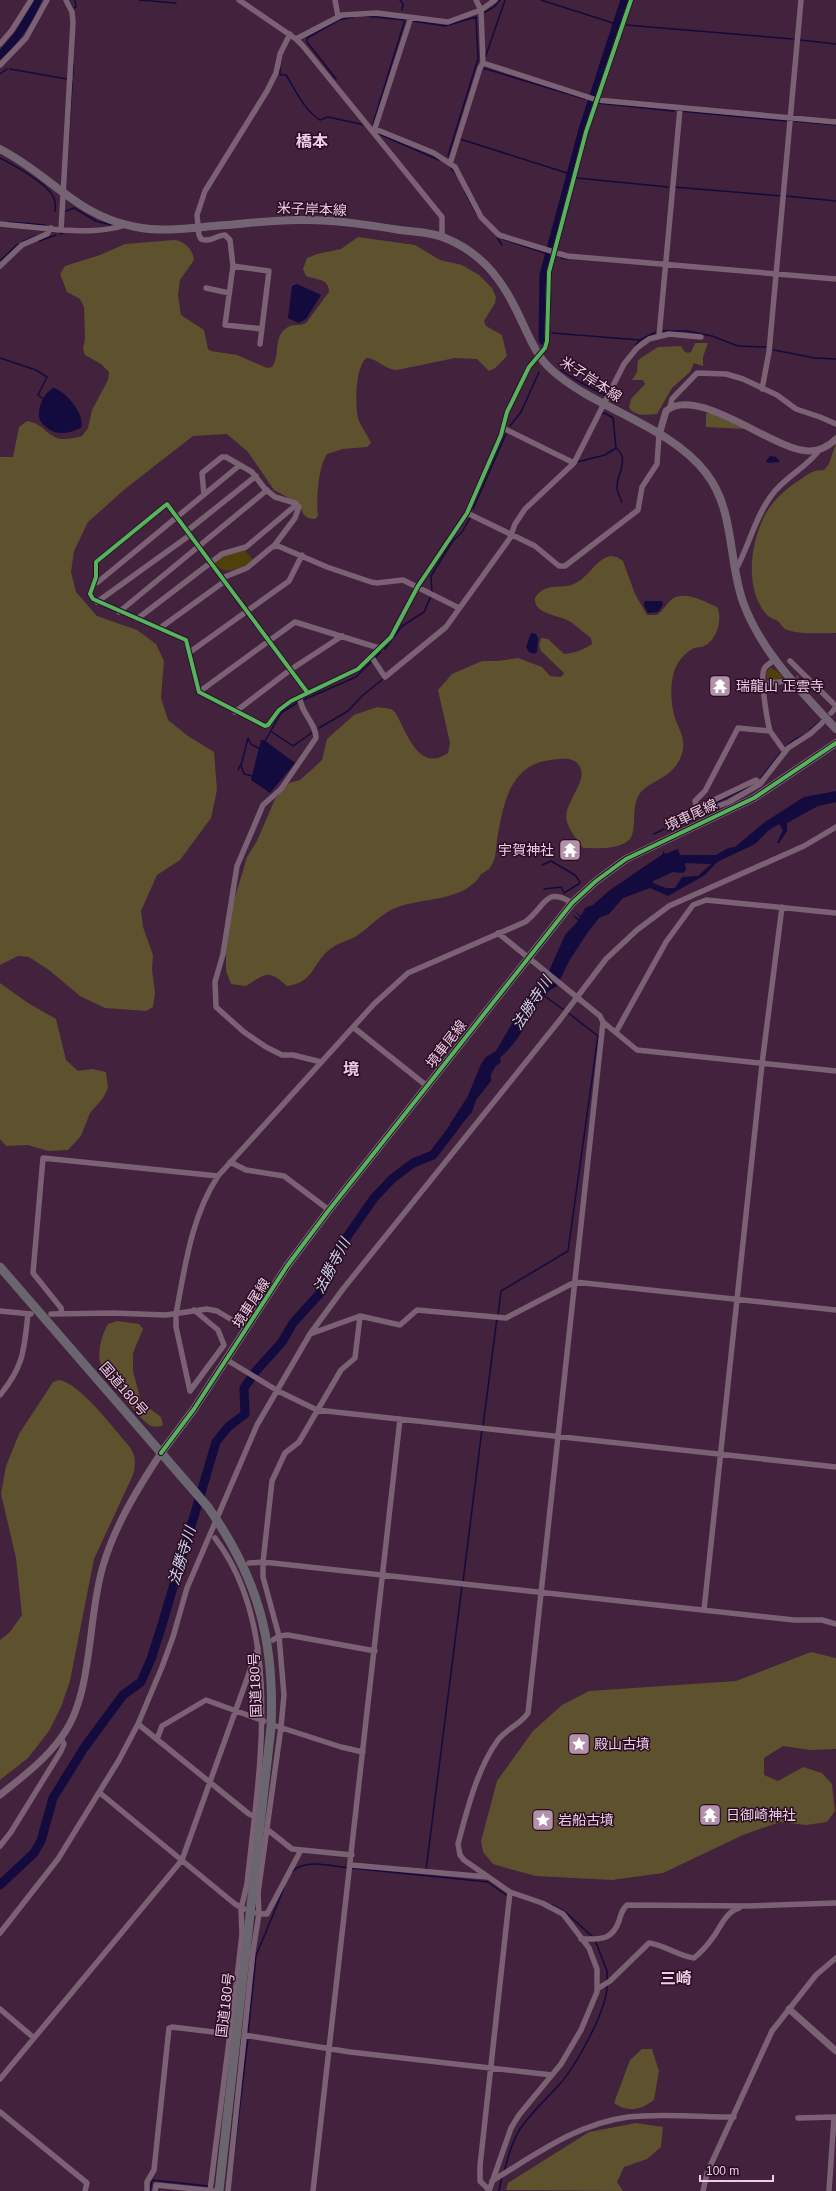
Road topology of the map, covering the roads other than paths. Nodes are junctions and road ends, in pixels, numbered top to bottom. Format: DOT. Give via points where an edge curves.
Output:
graph roads {
  1 [pos="30,0"];
  2 [pos="47,0"];
  3 [pos="66,0"];
  4 [pos="239,0"];
  5 [pos="335,0"];
  6 [pos="476,0"];
  7 [pos="495,0"];
  8 [pos="631,0"];
  9 [pos="801,0"];
  10 [pos="481,10"];
  11 [pos="338,16"];
  12 [pos="410,17"];
  13 [pos="290,34"];
  14 [pos="296,39"];
  15 [pos="0,44"];
  16 [pos="484,63"];
  17 [pos="0,65"];
  18 [pos="597,100"];
  19 [pos="680,109"];
  20 [pos="791,118"];
  21 [pos="836,122"];
  22 [pos="375,131"];
  23 [pos="0,149"];
  24 [pos="450,164"];
  25 [pos="62,193"];
  26 [pos="0,224"];
  27 [pos="125,225"];
  28 [pos="198,227"];
  29 [pos="51,228"];
  30 [pos="61,230"];
  31 [pos="442,236"];
  32 [pos="555,253"];
  33 [pos="666,264"];
  34 [pos="0,266"];
  35 [pos="233,266"];
  36 [pos="777,274"];
  37 [pos="836,279"];
  38 [pos="206,288"];
  39 [pos="229,293"];
  40 [pos="262,329"];
  41 [pos="659,336"];
  42 [pos="701,337"];
  43 [pos="260,344"];
  44 [pos="538,355"];
  45 [pos="762,389"];
  46 [pos="603,404"];
  47 [pos="670,407"];
  48 [pos="836,424"];
  49 [pos="502,428"];
  50 [pos="659,435"];
  51 [pos="836,439"];
  52 [pos="820,449"];
  53 [pos="574,463"];
  54 [pos="240,465"];
  55 [pos="256,476"];
  56 [pos="267,490"];
  57 [pos="204,495"];
  58 [pos="296,505"];
  59 [pos="467,513"];
  60 [pos="177,518"];
  61 [pos="189,533"];
  62 [pos="512,535"];
  63 [pos="198,546"];
  64 [pos="274,546"];
  65 [pos="302,555"];
  66 [pos="211,563"];
  67 [pos="735,572"];
  68 [pos="223,580"];
  69 [pos="94,583"];
  70 [pos="418,586"];
  71 [pos="97,602"];
  72 [pos="459,608"];
  73 [pos="246,611"];
  74 [pos="119,612"];
  75 [pos="137,619"];
  76 [pos="160,628"];
  77 [pos="342,636"];
  78 [pos="269,641"];
  79 [pos="379,648"];
  80 [pos="190,652"];
  81 [pos="371,656"];
  82 [pos="776,659"];
  83 [pos="790,661"];
  84 [pos="290,670"];
  85 [pos="786,680"];
  86 [pos="764,684"];
  87 [pos="199,692"];
  88 [pos="307,692"];
  89 [pos="300,697"];
  90 [pos="836,707"];
  91 [pos="235,712"];
  92 [pos="831,713"];
  93 [pos="822,723"];
  94 [pos="836,729"];
  95 [pos="770,731"];
  96 [pos="836,743"];
  97 [pos="784,751"];
  98 [pos="836,827"];
  99 [pos="572,903"];
  100 [pos="782,907"];
  101 [pos="836,913"];
  102 [pos="498,933"];
  103 [pos="528,958"];
  104 [pos="574,996"];
  105 [pos="603,1022"];
  106 [pos="352,1027"];
  107 [pos="616,1032"];
  108 [pos="321,1062"];
  109 [pos="762,1064"];
  110 [pos="836,1071"];
  111 [pos="427,1086"];
  112 [pos="230,1162"];
  113 [pos="218,1176"];
  114 [pos="329,1210"];
  115 [pos="0,1267"];
  116 [pos="575,1282"];
  117 [pos="738,1300"];
  118 [pos="194,1310"];
  119 [pos="836,1310"];
  120 [pos="0,1311"];
  121 [pos="51,1314"];
  122 [pos="62,1314"];
  123 [pos="176,1314"];
  124 [pos="360,1316"];
  125 [pos="247,1329"];
  126 [pos="310,1334"];
  127 [pos="227,1360"];
  128 [pos="278,1391"];
  129 [pos="0,1395"];
  130 [pos="317,1410"];
  131 [pos="400,1419"];
  132 [pos="558,1436"];
  133 [pos="161,1453"];
  134 [pos="721,1454"];
  135 [pos="836,1466"];
  136 [pos="215,1516"];
  137 [pos="215,1538"];
  138 [pos="262,1562"];
  139 [pos="249,1563"];
  140 [pos="240,1568"];
  141 [pos="234,1571"];
  142 [pos="383,1575"];
  143 [pos="542,1592"];
  144 [pos="704,1610"];
  145 [pos="836,1624"];
  146 [pos="279,1636"];
  147 [pos="272,1640"];
  148 [pos="261,1646"];
  149 [pos="375,1651"];
  150 [pos="235,1710"];
  151 [pos="264,1721"];
  152 [pos="138,1724"];
  153 [pos="279,1726"];
  154 [pos="62,1738"];
  155 [pos="157,1739"];
  156 [pos="363,1752"];
  157 [pos="210,1783"];
  158 [pos="100,1793"];
  159 [pos="0,1795"];
  160 [pos="254,1816"];
  161 [pos="268,1830"];
  162 [pos="0,1846"];
  163 [pos="301,1850"];
  164 [pos="352,1855"];
  165 [pos="182,1860"];
  166 [pos="351,1865"];
  167 [pos="490,1877"];
  168 [pos="510,1892"];
  169 [pos="836,1903"];
  170 [pos="747,1906"];
  171 [pos="250,1911"];
  172 [pos="0,1933"];
  173 [pos="581,1939"];
  174 [pos="836,1958"];
  175 [pos="597,1989"];
  176 [pos="789,2009"];
  177 [pos="0,2010"];
  178 [pos="230,2034"];
  179 [pos="244,2035"];
  180 [pos="34,2038"];
  181 [pos="329,2049"];
  182 [pos="836,2051"];
  183 [pos="490,2067"];
  184 [pos="552,2075"];
  185 [pos="0,2079"];
  186 [pos="0,2112"];
  187 [pos="734,2117"];
  188 [pos="798,2118"];
  189 [pos="835,2118"];
  190 [pos="492,2182"];
  191 [pos="489,2190"];
  192 [pos="85,2191"];
  193 [pos="147,2191"];
  194 [pos="151,2191"];
  195 [pos="155,2191"];
  196 [pos="210,2191"];
  197 [pos="214,2191"];
  198 [pos="219,2191"];
  199 [pos="228,2191"];
  200 [pos="313,2191"];
  201 [pos="703,2191"];
  202 [pos="829,2191"];
  1 -- 15 [label="street"];
  2 -- 17 [label="street" via="26,38"];
  3 -- 25 [label="street" via="73,17"];
  4 -- 13 [label="street"];
  5 -- 11 [label="street"];
  6 -- 10 [label="street"];
  7 -- 10 [label="street"];
  8 -- 18 [label="street"];
  9 -- 20 [label="street"];
  10 -- 12 [label="street" via="448,22"];
  10 -- 16 [label="street"];
  11 -- 12 [label="street" via="365,13"];
  11 -- 14 [label="street" via="319,29"];
  12 -- 22 [label="street"];
  13 -- 14 [label="street"];
  13 -- 28 [label="street" via="280,54 270,86 204,191"];
  14 -- 22 [label="street"];
  16 -- 18 [label="street"];
  16 -- 24 [label="street" via="480,68"];
  18 -- 19 [label="street"];
  18 -- 32 [label="street" via="579,158"];
  19 -- 20 [label="street"];
  19 -- 33 [label="street"];
  20 -- 21 [label="street"];
  20 -- 36 [label="street"];
  22 -- 24 [label="street" via="434,154"];
  22 -- 31 [label="street" via="442,217"];
  23 -- 25 [label="main road, 米子岸本線" via="34,170"];
  24 -- 32 [label="street" via="459,173 481,217 496,233"];
  25 -- 27 [label="main road, 米子岸本線" via="107,220"];
  25 -- 30 [label="street"];
  26 -- 29 [label="street"];
  27 -- 28 [label="main road, 米子岸本線" via="152,230"];
  27 -- 30 [label="street" via="94,230"];
  28 -- 31 [label="main road, 米子岸本線" via="306,220 360,224"];
  28 -- 35 [label="street" via="199,235 204,240 220,235 228,237"];
  29 -- 30 [label="street"];
  29 -- 34 [label="street" via="47,234 22,245"];
  31 -- 44 [label="main road, 米子岸本線" via="481,259 498,276 512,299"];
  32 -- 33 [label="street"];
  32 -- 44 [label="street" via="548,281 547,341 545,348"];
  33 -- 36 [label="street"];
  33 -- 41 [label="street"];
  35 -- 39 [label="street"];
  35 -- 40 [label="street" via="269,271"];
  36 -- 37 [label="street"];
  36 -- 45 [label="street" via="769,352"];
  38 -- 39 [label="street"];
  39 -- 40 [label="street" via="224,325"];
  40 -- 43 [label="street"];
  41 -- 42 [label="street" via="675,333"];
  41 -- 46 [label="street" via="640,345 629,358"];
  44 -- 46 [label="main road, 米子岸本線" via="556,375"];
  44 -- 49 [label="street" via="529,367"];
  45 -- 47 [label="street" via="726,374 697,373 672,399"];
  45 -- 48 [label="street" via="777,395 796,409"];
  46 -- 50 [label="main road, 米子岸本線"];
  46 -- 53 [label="street"];
  47 -- 50 [label="street" via="664,414"];
  47 -- 52 [label="street" via="681,405 704,408 794,448 808,451"];
  49 -- 53 [label="street"];
  49 -- 59 [label="street"];
  50 -- 62 [label="street" via="657,464 642,487 638,510 571,564 559,566 543,551"];
  50 -- 67 [label="main road, 米子岸本線" via="694,459 714,485 725,512"];
  51 -- 52 [label="street"];
  52 -- 67 [label="street" via="784,480 771,496 753,526"];
  53 -- 62 [label="street" via="525,509 513,527"];
  54 -- 55 [label="street"];
  54 -- 57 [label="street"];
  54 -- 57 [label="street" via="223,457 202,473"];
  55 -- 56 [label="street"];
  55 -- 61 [label="street"];
  56 -- 58 [label="street" via="275,497"];
  56 -- 63 [label="street"];
  57 -- 60 [label="street"];
  58 -- 64 [label="street" via="299,509 295,518"];
  58 -- 66 [label="street" via="246,547 222,554"];
  59 -- 62 [label="street"];
  59 -- 70 [label="street"];
  60 -- 61 [label="street"];
  60 -- 69 [label="street"];
  60 -- 69 [label="street" via="167,504 96,562"];
  61 -- 63 [label="street"];
  61 -- 71 [label="street"];
  62 -- 72 [label="street"];
  63 -- 66 [label="street"];
  63 -- 74 [label="street"];
  64 -- 65 [label="street"];
  64 -- 68 [label="street" via="247,568"];
  65 -- 70 [label="street" via="327,567 371,582 403,580"];
  65 -- 73 [label="street" via="289,581"];
  66 -- 68 [label="street"];
  66 -- 75 [label="street"];
  67 -- 82 [label="main road, 米子岸本線" via="745,608 759,635"];
  68 -- 73 [label="street"];
  68 -- 76 [label="street"];
  69 -- 71 [label="street" via="90,594"];
  70 -- 72 [label="street"];
  70 -- 79 [label="street" via="392,637"];
  71 -- 74 [label="street"];
  72 -- 81 [label="street" via="444,630 385,677"];
  73 -- 78 [label="street"];
  73 -- 80 [label="street"];
  74 -- 75 [label="street"];
  75 -- 76 [label="street"];
  76 -- 80 [label="street" via="186,640"];
  77 -- 78 [label="street" via="295,622"];
  77 -- 79 [label="street"];
  77 -- 84 [label="street"];
  78 -- 84 [label="street"];
  78 -- 87 [label="street"];
  79 -- 81 [label="street"];
  80 -- 87 [label="street" via="192,672"];
  81 -- 88 [label="street" via="352,673"];
  82 -- 86 [label="street" via="763,670"];
  82 -- 94 [label="main road, 米子岸本線"];
  83 -- 90 [label="street" via="801,677"];
  84 -- 88 [label="street"];
  84 -- 91 [label="street"];
  85 -- 86 [label="street"];
  86 -- 95 [label="street"];
  87 -- 91 [label="street"];
  88 -- 89 [label="street"];
  89 -- 91 [label="street" via="279,710 267,726"];
  89 -- 108 [label="street" via="300,706 315,730 316,738 281,789 263,805 237,866 223,954 215,982 216,1007 244,1032 266,1047 282,1055"];
  90 -- 92 [label="street"];
  93 -- 97 [label="street"];
  95 -- 97 [label="street"];
  95 -- 97 [label="street" via="738,728 705,791 695,801 699,813 729,802 759,782"];
  96 -- 99 [label="main road, 境車尾線" via="754,798 626,859"];
  98 -- 104 [label="street" via="804,846 669,906 637,930 606,959"];
  99 -- 102 [label="street" via="561,896 548,897 525,922"];
  99 -- 103 [label="main road, 境車尾線"];
  100 -- 101 [label="street"];
  100 -- 107 [label="street" via="706,900 693,905 666,942"];
  100 -- 109 [label="street"];
  102 -- 103 [label="street"];
  102 -- 106 [label="street" via="408,973"];
  103 -- 104 [label="street"];
  103 -- 111 [label="main road, 境車尾線"];
  104 -- 105 [label="street" via="600,1016"];
  104 -- 126 [label="street"];
  105 -- 107 [label="street"];
  105 -- 116 [label="street"];
  106 -- 108 [label="street"];
  106 -- 111 [label="street"];
  107 -- 109 [label="street" via="637,1050"];
  108 -- 112 [label="street"];
  109 -- 110 [label="street"];
  109 -- 117 [label="street"];
  111 -- 114 [label="main road, 境車尾線"];
  112 -- 113 [label="street"];
  112 -- 114 [label="street" via="246,1170 284,1176"];
  113 -- 122 [label="street" via="43,1158 32,1274 61,1308"];
  113 -- 123 [label="street" via="196,1219"];
  114 -- 125 [label="main road, 境車尾線" via="287,1266"];
  115 -- 133 [label="highway, 国道180号"];
  116 -- 117 [label="street"];
  116 -- 124 [label="street" via="506,1318 417,1310 400,1326"];
  116 -- 132 [label="street"];
  117 -- 119 [label="street"];
  117 -- 134 [label="street"];
  118 -- 123 [label="street"];
  118 -- 123 [label="street" via="218,1330 224,1345 190,1391 176,1327"];
  118 -- 125 [label="street" via="217,1311"];
  120 -- 129 [label="street" via="29,1314 24,1353 14,1379"];
  121 -- 122 [label="street"];
  122 -- 123 [label="street"];
  124 -- 126 [label="street"];
  124 -- 130 [label="street" via="355,1358 341,1370"];
  125 -- 127 [label="main road, 境車尾線"];
  126 -- 128 [label="street"];
  127 -- 128 [label="street"];
  127 -- 133 [label="main road, 境車尾線"];
  128 -- 130 [label="street"];
  128 -- 136 [label="street" via="257,1425"];
  130 -- 131 [label="street"];
  130 -- 138 [label="street" via="299,1442 285,1453 272,1481"];
  131 -- 132 [label="street"];
  131 -- 142 [label="street"];
  132 -- 134 [label="street"];
  132 -- 143 [label="street"];
  133 -- 136 [label="highway, 国道180号"];
  133 -- 154 [label="street" via="136,1492 111,1542 98,1586 80,1697"];
  134 -- 135 [label="street"];
  134 -- 144 [label="street"];
  136 -- 152 [label="street" via="187,1588 173,1637"];
  136 -- 171 [label="highway, 国道180号" via="232,1542 252,1587 265,1629 271,1676 270,1734"];
  137 -- 141 [label="street"];
  138 -- 139 [label="street"];
  138 -- 142 [label="street"];
  138 -- 146 [label="street" via="263,1577"];
  140 -- 141 [label="street"];
  141 -- 148 [label="street"];
  142 -- 143 [label="street"];
  142 -- 149 [label="street"];
  143 -- 144 [label="street"];
  143 -- 167 [label="street" via="528,1713 499,1739 491,1751 458,1844 464,1860"];
  144 -- 145 [label="street" via="794,1620 822,1620"];
  146 -- 147 [label="street"];
  146 -- 149 [label="street" via="288,1635"];
  146 -- 153 [label="street" via="284,1695"];
  148 -- 150 [label="street"];
  148 -- 151 [label="street"];
  149 -- 156 [label="street"];
  150 -- 151 [label="street"];
  150 -- 155 [label="street" via="206,1700 162,1726"];
  150 -- 157 [label="street"];
  151 -- 160 [label="street"];
  152 -- 155 [label="street"];
  152 -- 158 [label="street"];
  153 -- 156 [label="street"];
  153 -- 161 [label="street"];
  154 -- 159 [label="street"];
  154 -- 162 [label="street" via="64,1744 61,1751"];
  155 -- 157 [label="street"];
  156 -- 164 [label="street"];
  157 -- 160 [label="street"];
  157 -- 165 [label="street"];
  158 -- 165 [label="street"];
  158 -- 172 [label="street" via="58,1859"];
  160 -- 171 [label="street" via="247,1884"];
  161 -- 163 [label="street" via="292,1849"];
  161 -- 171 [label="street" via="258,1893"];
  163 -- 164 [label="street"];
  163 -- 171 [label="street" via="267,1914"];
  164 -- 166 [label="street"];
  165 -- 171 [label="street"];
  165 -- 180 [label="street"];
  166 -- 167 [label="street"];
  166 -- 181 [label="street"];
  167 -- 168 [label="street"];
  168 -- 173 [label="street" via="542,1903 563,1914"];
  168 -- 183 [label="street"];
  169 -- 170 [label="street"];
  170 -- 173 [label="street" via="628,1905 623,1909 615,1931 610,1936"];
  170 -- 175 [label="street" via="733,1909 712,1940 694,1958 649,1943 610,1981"];
  171 -- 178 [label="street" via="242,1934"];
  171 -- 179 [label="street" via="253,1951"];
  171 -- 198 [label="highway, 国道180号"];
  173 -- 175 [label="street" via="594,1957"];
  174 -- 176 [label="street" via="816,1975"];
  175 -- 184 [label="street" via="581,2030"];
  176 -- 182 [label="street"];
  176 -- 187 [label="street" via="767,2039"];
  177 -- 180 [label="street"];
  178 -- 193 [label="street" via="169,2028 154,2170 147,2182"];
  178 -- 196 [label="street"];
  179 -- 181 [label="street"];
  179 -- 199 [label="street"];
  180 -- 185 [label="street"];
  181 -- 183 [label="street"];
  181 -- 200 [label="street"];
  183 -- 184 [label="street"];
  183 -- 191 [label="street" via="480,2180"];
  184 -- 190 [label="street" via="511,2128"];
  186 -- 192 [label="street" via="87,2183"];
  187 -- 190 [label="street" via="640,2117 608,2121 578,2131 549,2145"];
  187 -- 201 [label="street" via="707,2173"];
  188 -- 189 [label="street"];
  189 -- 202 [label="street"];
  190 -- 191 [label="street"];
  193 -- 194 [label="street"];
  195 -- 196 [label="street" via="156,2185"];
  196 -- 197 [label="street"];
}
